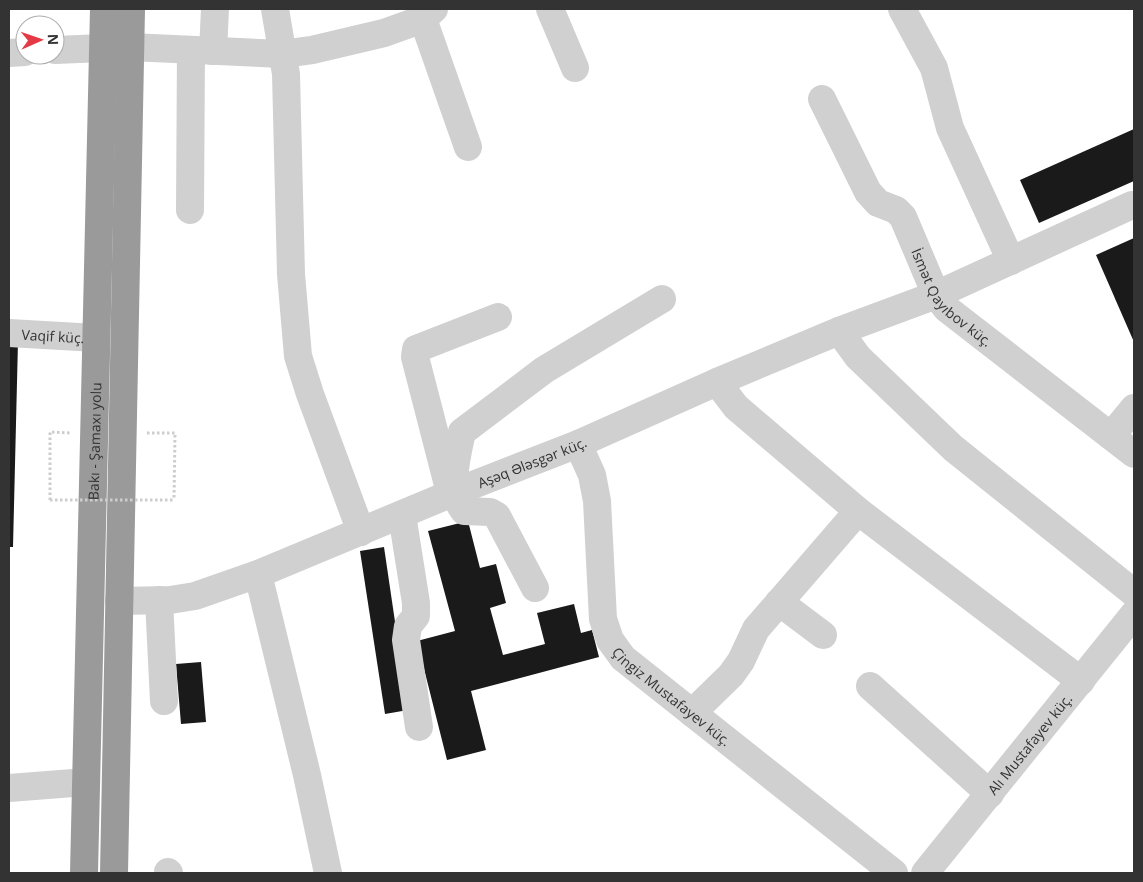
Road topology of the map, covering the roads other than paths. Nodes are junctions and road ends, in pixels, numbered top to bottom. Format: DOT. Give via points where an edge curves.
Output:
graph roads {
  1 [pos="104,9"];
  2 [pos="131,9"];
  3 [pos="215,9"];
  4 [pos="275,9"];
  5 [pos="550,9"];
  6 [pos="902,9"];
  7 [pos="428,14"];
  8 [pos="130,47"];
  9 [pos="103,48"];
  10 [pos="65,50"];
  11 [pos="202,50"];
  12 [pos="282,54"];
  13 [pos="575,68"];
  14 [pos="822,100"];
  15 [pos="468,147"];
  16 [pos="1132,206"];
  17 [pos="190,210"];
  18 [pos="1011,260"];
  19 [pos="936,295"];
  20 [pos="662,299"];
  21 [pos="498,317"];
  22 [pos="839,332"];
  23 [pos="9,333"];
  24 [pos="96,338"];
  25 [pos="717,382"];
  26 [pos="1134,408"];
  27 [pos="1111,436"];
  28 [pos="578,444"];
  29 [pos="1134,454"];
  30 [pos="453,493"];
  31 [pos="858,511"];
  32 [pos="402,515"];
  33 [pos="361,532"];
  34 [pos="258,574"];
  35 [pos="535,588"];
  36 [pos="1134,593"];
  37 [pos="159,600"];
  38 [pos="119,602"];
  39 [pos="779,602"];
  40 [pos="1134,614"];
  41 [pos="823,635"];
  42 [pos="1081,681"];
  43 [pos="870,686"];
  44 [pos="164,701"];
  45 [pos="692,713"];
  46 [pos="419,727"];
  47 [pos="86,782"];
  48 [pos="9,788"];
  49 [pos="990,794"];
  50 [pos="84,873"];
  51 [pos="114,873"];
  52 [pos="328,873"];
  53 [pos="894,873"];
  54 [pos="925,873"];
  1 -- 9 [label="highway, Bakı - Şamaxı yolu"];
  2 -- 8 [label="highway, Bakı - Şamaxı yolu"];
  3 -- 11 [label="street"];
  4 -- 12 [label="street"];
  5 -- 13 [label="street"];
  6 -- 18 [label="street" via="934,68 950,128"];
  7 -- 12 [label="street" via="384,33"];
  7 -- 15 [label="street"];
  8 -- 11 [label="street"];
  8 -- 38 [label="highway, Bakı - Şamaxı yolu"];
  9 -- 10 [label="street"];
  9 -- 24 [label="highway, Bakı - Şamaxı yolu"];
  11 -- 12 [label="street"];
  11 -- 17 [label="street"];
  12 -- 33 [label="street" via="288,103 291,274 298,356"];
  14 -- 19 [label="street, İsmət Qayıbov küç." via="868,192 878,203 896,210 903,217"];
  16 -- 18 [label="street, Aşəq Ələsgər küç."];
  18 -- 19 [label="street, Aşəq Ələsgər küç."];
  19 -- 22 [label="street, Aşəq Ələsgər küç."];
  19 -- 27 [label="street, İsmət Qayıbov küç." via="947,309"];
  20 -- 30 [label="street" via="544,370 462,432"];
  21 -- 30 [label="street" via="416,349 415,357"];
  22 -- 25 [label="street, Aşəq Ələsgər küç."];
  22 -- 36 [label="street" via="858,357 953,448"];
  23 -- 24 [label="street, Vaqif küç."];
  24 -- 47 [label="highway, Bakı - Şamaxı yolu"];
  25 -- 28 [label="street, Aşəq Ələsgər küç."];
  25 -- 31 [label="street" via="736,407"];
  26 -- 27 [label="street"];
  27 -- 29 [label="street, İsmət Qayıbov küç."];
  28 -- 30 [label="street, Aşəq Ələsgər küç."];
  28 -- 45 [label="street, Çingiz Mustafayev küç." via="592,475 597,501 603,619 610,640 624,658"];
  30 -- 32 [label="street, Aşəq Ələsgər küç."];
  30 -- 35 [label="street" via="464,511 490,512 497,516"];
  31 -- 39 [label="street"];
  31 -- 42 [label="street"];
  32 -- 33 [label="street, Aşəq Ələsgər küç."];
  32 -- 46 [label="street" via="416,603 416,616 408,626 406,640"];
  33 -- 34 [label="street, Aşəq Ələsgər küç."];
  34 -- 37 [label="street, Aşəq Ələsgər küç." via="195,596"];
  34 -- 52 [label="street"];
  37 -- 38 [label="street, Aşəq Ələsgər küç."];
  37 -- 44 [label="street"];
  38 -- 51 [label="highway, Bakı - Şamaxı yolu"];
  39 -- 41 [label="street"];
  39 -- 45 [label="street" via="756,629 732,675"];
  40 -- 42 [label="street, Alı Mustafayev küç."];
  42 -- 49 [label="street, Alı Mustafayev küç."];
  43 -- 49 [label="street"];
  45 -- 53 [label="street, Çingiz Mustafayev küç."];
  47 -- 48 [label="street"];
  47 -- 50 [label="highway, Bakı - Şamaxı yolu"];
  49 -- 54 [label="street, Alı Mustafayev küç."];
}
